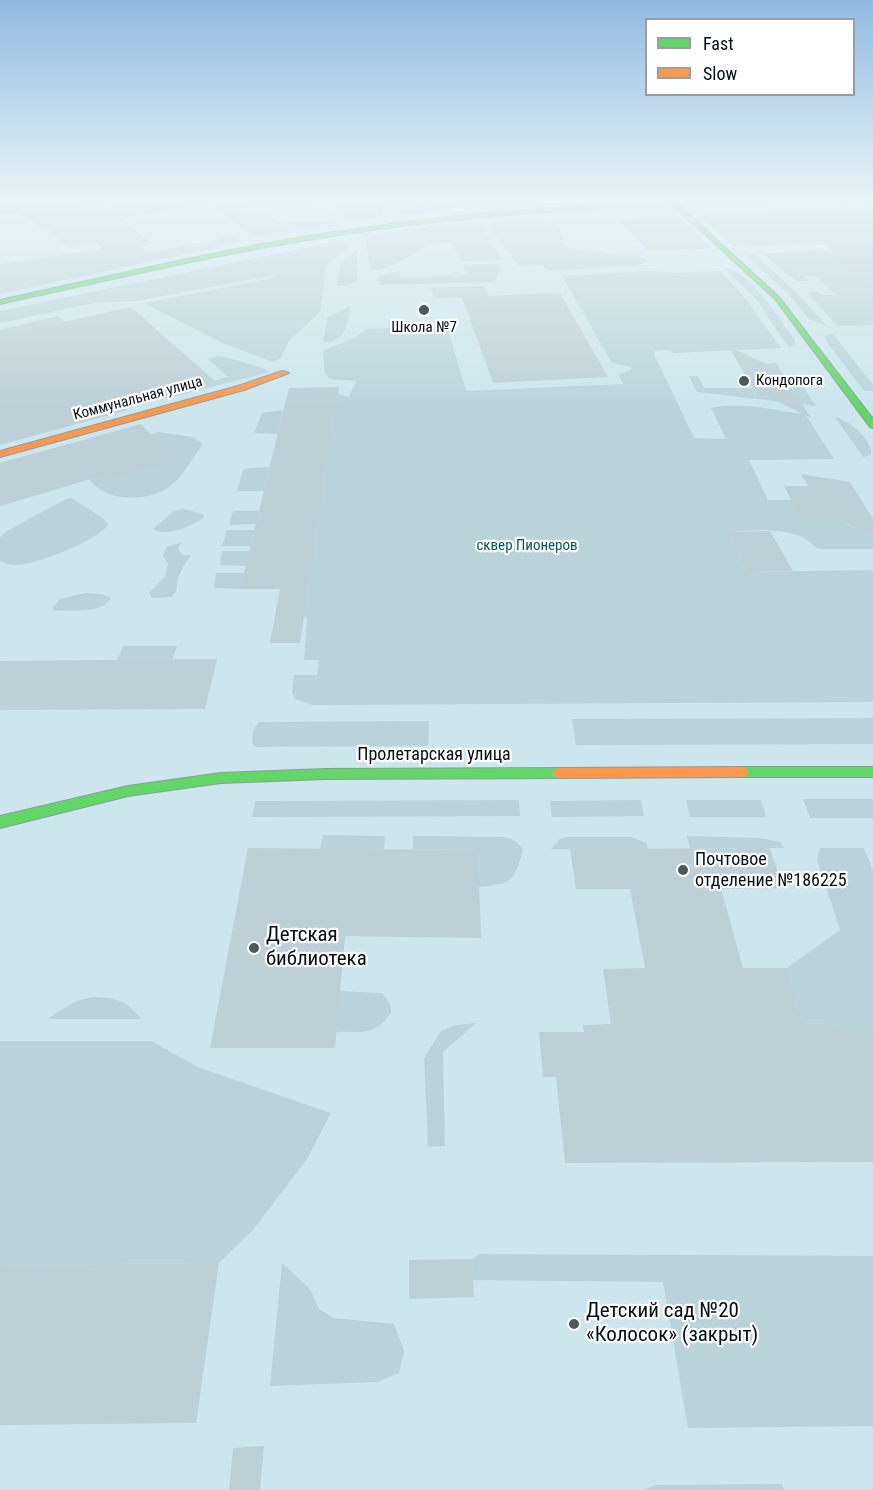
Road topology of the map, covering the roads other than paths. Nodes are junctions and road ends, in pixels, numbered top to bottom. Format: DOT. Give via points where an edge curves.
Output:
graph roads {
  1 [pos="164,268"];
  2 [pos="744,268"];
  3 [pos="0,302"];
  4 [pos="285,373"];
  5 [pos="873,425"];
  6 [pos="0,454"];
  7 [pos="873,772"];
  8 [pos="0,822"];
  1 -- 3 [label="street"];
  2 -- 5 [label="street" via="777,298"];
  4 -- 6 [label="street, Коммунальная улица"];
  7 -- 8 [label="street, Пролетарская улица" via="242,776 134,790"];
}
